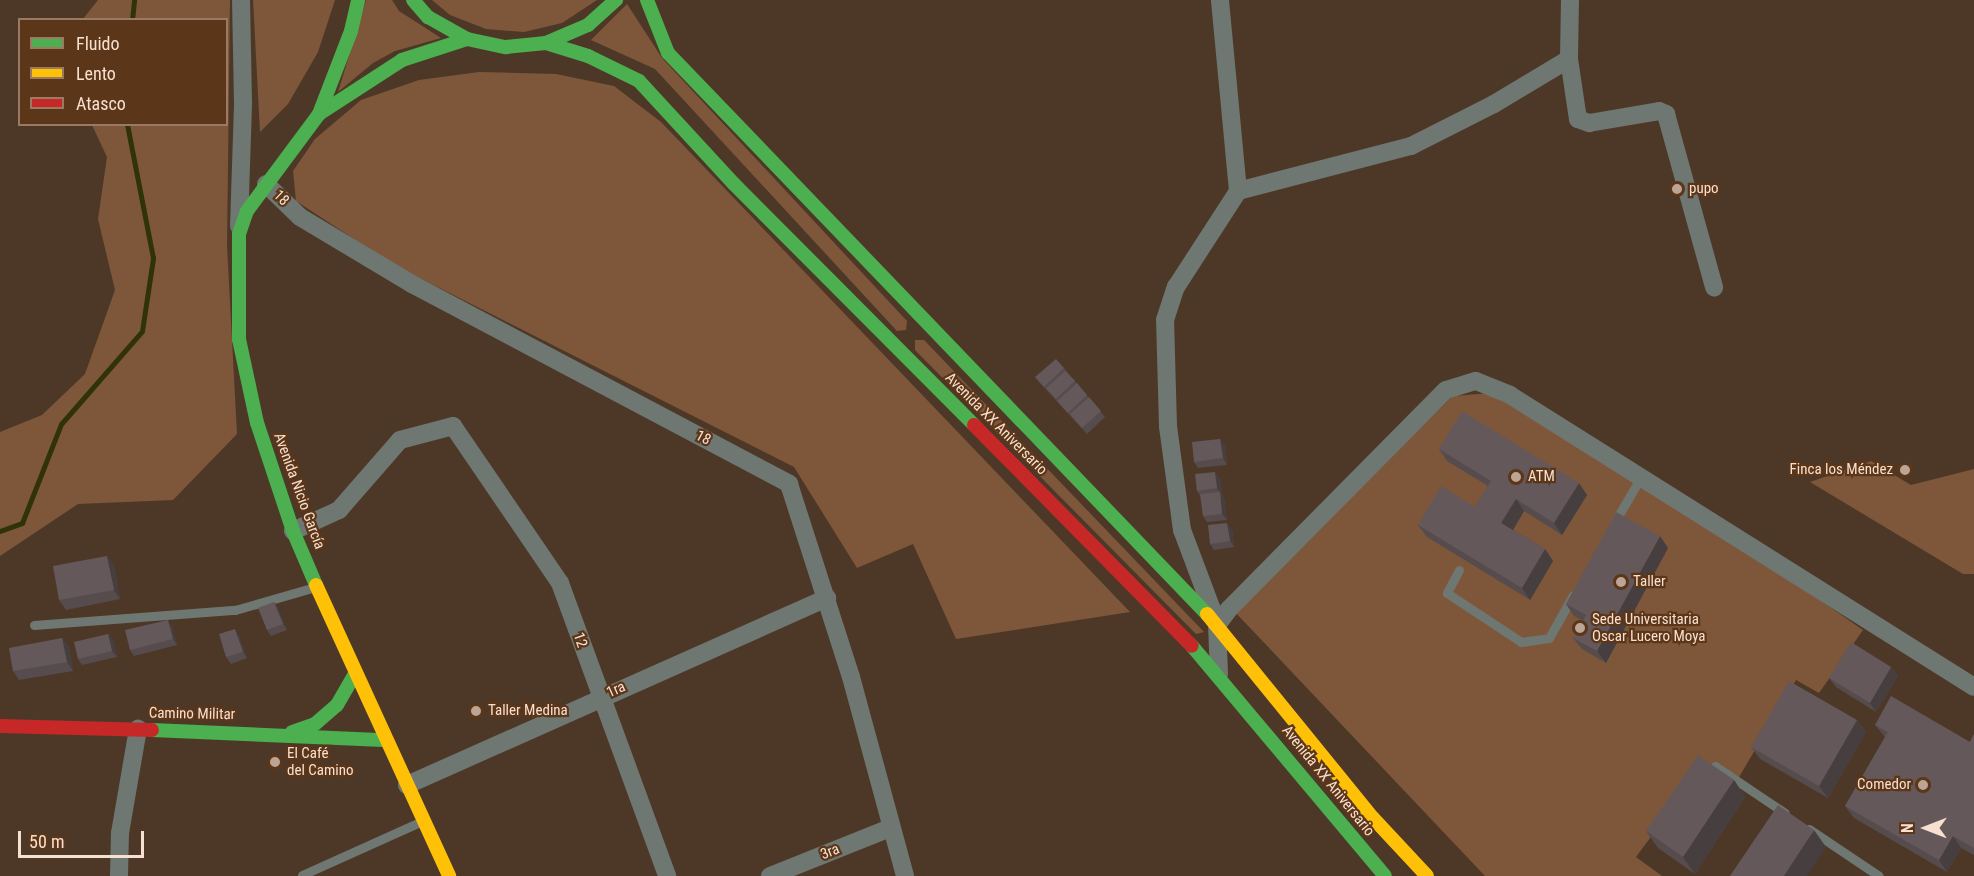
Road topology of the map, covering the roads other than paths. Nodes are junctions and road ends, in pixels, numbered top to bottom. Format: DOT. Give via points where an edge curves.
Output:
graph roads {
  1 [pos="241,0"];
  2 [pos="358,0"];
  3 [pos="413,0"];
  4 [pos="616,0"];
  5 [pos="647,0"];
  6 [pos="1220,0"];
  7 [pos="1570,0"];
  8 [pos="466,39"];
  9 [pos="546,43"];
  10 [pos="1569,59"];
  11 [pos="319,114"];
  12 [pos="266,184"];
  13 [pos="1238,191"];
  14 [pos="239,234"];
  15 [pos="1714,287"];
  16 [pos="1641,477"];
  17 [pos="293,531"];
  18 [pos="1606,537"];
  19 [pos="1459,570"];
  20 [pos="317,586"];
  21 [pos="1578,588"];
  22 [pos="827,598"];
  23 [pos="34,625"];
  24 [pos="1217,625"];
  25 [pos="355,674"];
  26 [pos="1219,674"];
  27 [pos="1974,687"];
  28 [pos="600,697"];
  29 [pos="0,726"];
  30 [pos="138,729"];
  31 [pos="288,734"];
  32 [pos="384,740"];
  33 [pos="1715,766"];
  34 [pos="407,785"];
  35 [pos="1792,818"];
  36 [pos="422,821"];
  37 [pos="1802,824"];
  38 [pos="890,828"];
  39 [pos="302,875"];
  40 [pos="1381,875"];
  41 [pos="119,876"];
  42 [pos="449,876"];
  43 [pos="667,876"];
  44 [pos="770,876"];
  45 [pos="905,876"];
  46 [pos="1427,876"];
  47 [pos="1879,876"];
  1 -- 14 [label="street"];
  2 -- 11 [label="main road" via="351,31"];
  3 -- 8 [label="main road" via="428,17"];
  4 -- 9 [label="main road" via="588,26"];
  5 -- 24 [label="main road, Avenida XX Aniversario" via="668,53"];
  6 -- 13 [label="street"];
  7 -- 10 [label="street"];
  8 -- 9 [label="main road" via="506,47"];
  8 -- 11 [label="main road" via="402,60"];
  9 -- 26 [label="main road, Avenida XX Aniversario" via="588,56 639,81 734,184"];
  10 -- 13 [label="street" via="1494,104 1411,146"];
  10 -- 15 [label="street" via="1581,122 1659,111 1665,114"];
  11 -- 12 [label="main road, Avenida Nicio García"];
  12 -- 14 [label="main road, Avenida Nicio García" via="247,211"];
  12 -- 22 [label="street, 18" via="300,217 412,284 789,484"];
  13 -- 24 [label="street" via="1176,287 1165,320 1168,426 1182,530"];
  14 -- 17 [label="main road, Avenida Nicio García" via="239,339 257,423"];
  16 -- 18 [label="lane"];
  16 -- 24 [label="street" via="1510,395 1476,381 1446,390 1286,549"];
  16 -- 27 [label="street"];
  17 -- 20 [label="main road, Avenida Nicio García"];
  17 -- 28 [label="street, 12" via="339,510 400,440 453,426 560,583"];
  19 -- 21 [label="lane" via="1446,593 1521,642 1549,638"];
  20 -- 23 [label="lane" via="235,610"];
  20 -- 25 [label="main road, Avenida Nicio García"];
  22 -- 28 [label="street, 1ra"];
  22 -- 38 [label="street, 18"];
  24 -- 26 [label="street"];
  24 -- 46 [label="main road, Avenida XX Aniversario" via="1373,818"];
  25 -- 31 [label="main road" via="337,705 315,724"];
  25 -- 32 [label="main road, Avenida Nicio García"];
  26 -- 40 [label="main road, Avenida XX Aniversario"];
  28 -- 34 [label="street, 1ra"];
  28 -- 43 [label="street, 12"];
  29 -- 30 [label="main road, Camino Militar"];
  30 -- 31 [label="main road, Camino Militar"];
  30 -- 41 [label="street" via="120,833"];
  31 -- 32 [label="main road, Camino Militar"];
  32 -- 34 [label="main road, Avenida Nicio García"];
  33 -- 35 [label="lane"];
  34 -- 36 [label="main road, Avenida Nicio García"];
  36 -- 39 [label="lane"];
  36 -- 42 [label="main road, Avenida Nicio García"];
  37 -- 47 [label="lane"];
  38 -- 44 [label="street, 3ra"];
  38 -- 45 [label="street, 18"];
}
